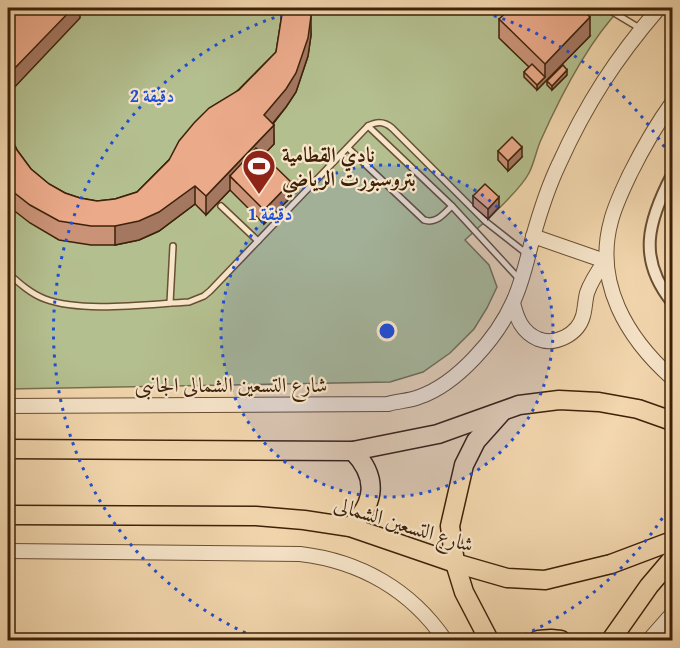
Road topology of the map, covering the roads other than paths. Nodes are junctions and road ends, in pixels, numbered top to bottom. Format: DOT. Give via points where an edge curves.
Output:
graph roads {
  1 [pos="606,8"];
  2 [pos="659,8"];
  3 [pos="641,29"];
  4 [pos="672,103"];
  5 [pos="368,126"];
  6 [pos="348,148"];
  7 [pos="672,175"];
  8 [pos="221,206"];
  9 [pos="452,206"];
  10 [pos="533,236"];
  11 [pos="258,241"];
  12 [pos="173,246"];
  13 [pos="528,255"];
  14 [pos="606,261"];
  15 [pos="8,273"];
  16 [pos="521,282"];
  17 [pos="672,302"];
  18 [pos="170,303"];
  19 [pos="513,303"];
  20 [pos="672,378"];
  21 [pos="8,406"];
  22 [pos="504,410"];
  23 [pos="672,421"];
  24 [pos="8,449"];
  25 [pos="353,451"];
  26 [pos="8,515"];
  27 [pos="350,527"];
  28 [pos="672,541"];
  29 [pos="8,551"];
  30 [pos="672,559"];
  31 [pos="455,563"];
  32 [pos="672,614"];
  33 [pos="446,640"];
  34 [pos="489,640"];
  35 [pos="538,640"];
  36 [pos="561,640"];
  37 [pos="611,640"];
  38 [pos="649,640"];
  1 -- 3 [label="lane"];
  2 -- 3 [label="street, شارع التسعين الشمالى الجانبى"];
  3 -- 10 [label="street, شارع التسعين الشمالى الجانبى" via="579,120"];
  4 -- 14 [label="street" via="624,187 611,220"];
  5 -- 6 [label="lane"];
  5 -- 9 [label="lane"];
  5 -- 13 [label="lane" via="388,124 485,221"];
  6 -- 9 [label="lane" via="424,220 438,219"];
  6 -- 11 [label="lane"];
  7 -- 17 [label="street" via="655,215 649,245 658,281"];
  8 -- 11 [label="lane"];
  9 -- 16 [label="lane"];
  10 -- 13 [label="street, شارع التسعين الشمالى الجانبى"];
  10 -- 14 [label="street"];
  11 -- 18 [label="lane" via="204,296"];
  12 -- 18 [label="lane"];
  13 -- 16 [label="street, شارع التسعين الشمالى الجانبى"];
  14 -- 19 [label="street" via="587,295 582,319 567,337 555,341 531,336 522,328"];
  14 -- 20 [label="street" via="612,297 629,331"];
  15 -- 18 [label="lane" via="27,290 61,304 79,307"];
  16 -- 19 [label="street, شارع التسعين الشمالى الجانبى"];
  19 -- 21 [label="street, شارع التسعين الشمالى الجانبى" via="498,329 450,381 420,397 388,404"];
  22 -- 23 [label="main road" via="559,400 599,402 638,409"];
  22 -- 25 [label="main road" via="438,434"];
  22 -- 31 [label="main road" via="476,441 464,465 450,526"];
  24 -- 25 [label="main road"];
  25 -- 27 [label="main road" via="369,475 371,490 361,517"];
  26 -- 27 [label="main road, شارع التسعين الشمالى" via="256,516"];
  27 -- 31 [label="main road, شارع التسعين الشمالى"];
  28 -- 31 [label="main road, شارع التسعين الشمالى" via="611,564 545,580 507,578"];
  29 -- 33 [label="street" via="324,557 369,572 389,585"];
  30 -- 37 [label="main road"];
  31 -- 34 [label="main road" via="464,592"];
  32 -- 38 [label="street"];
  35 -- 36 [label="main road"];
}
